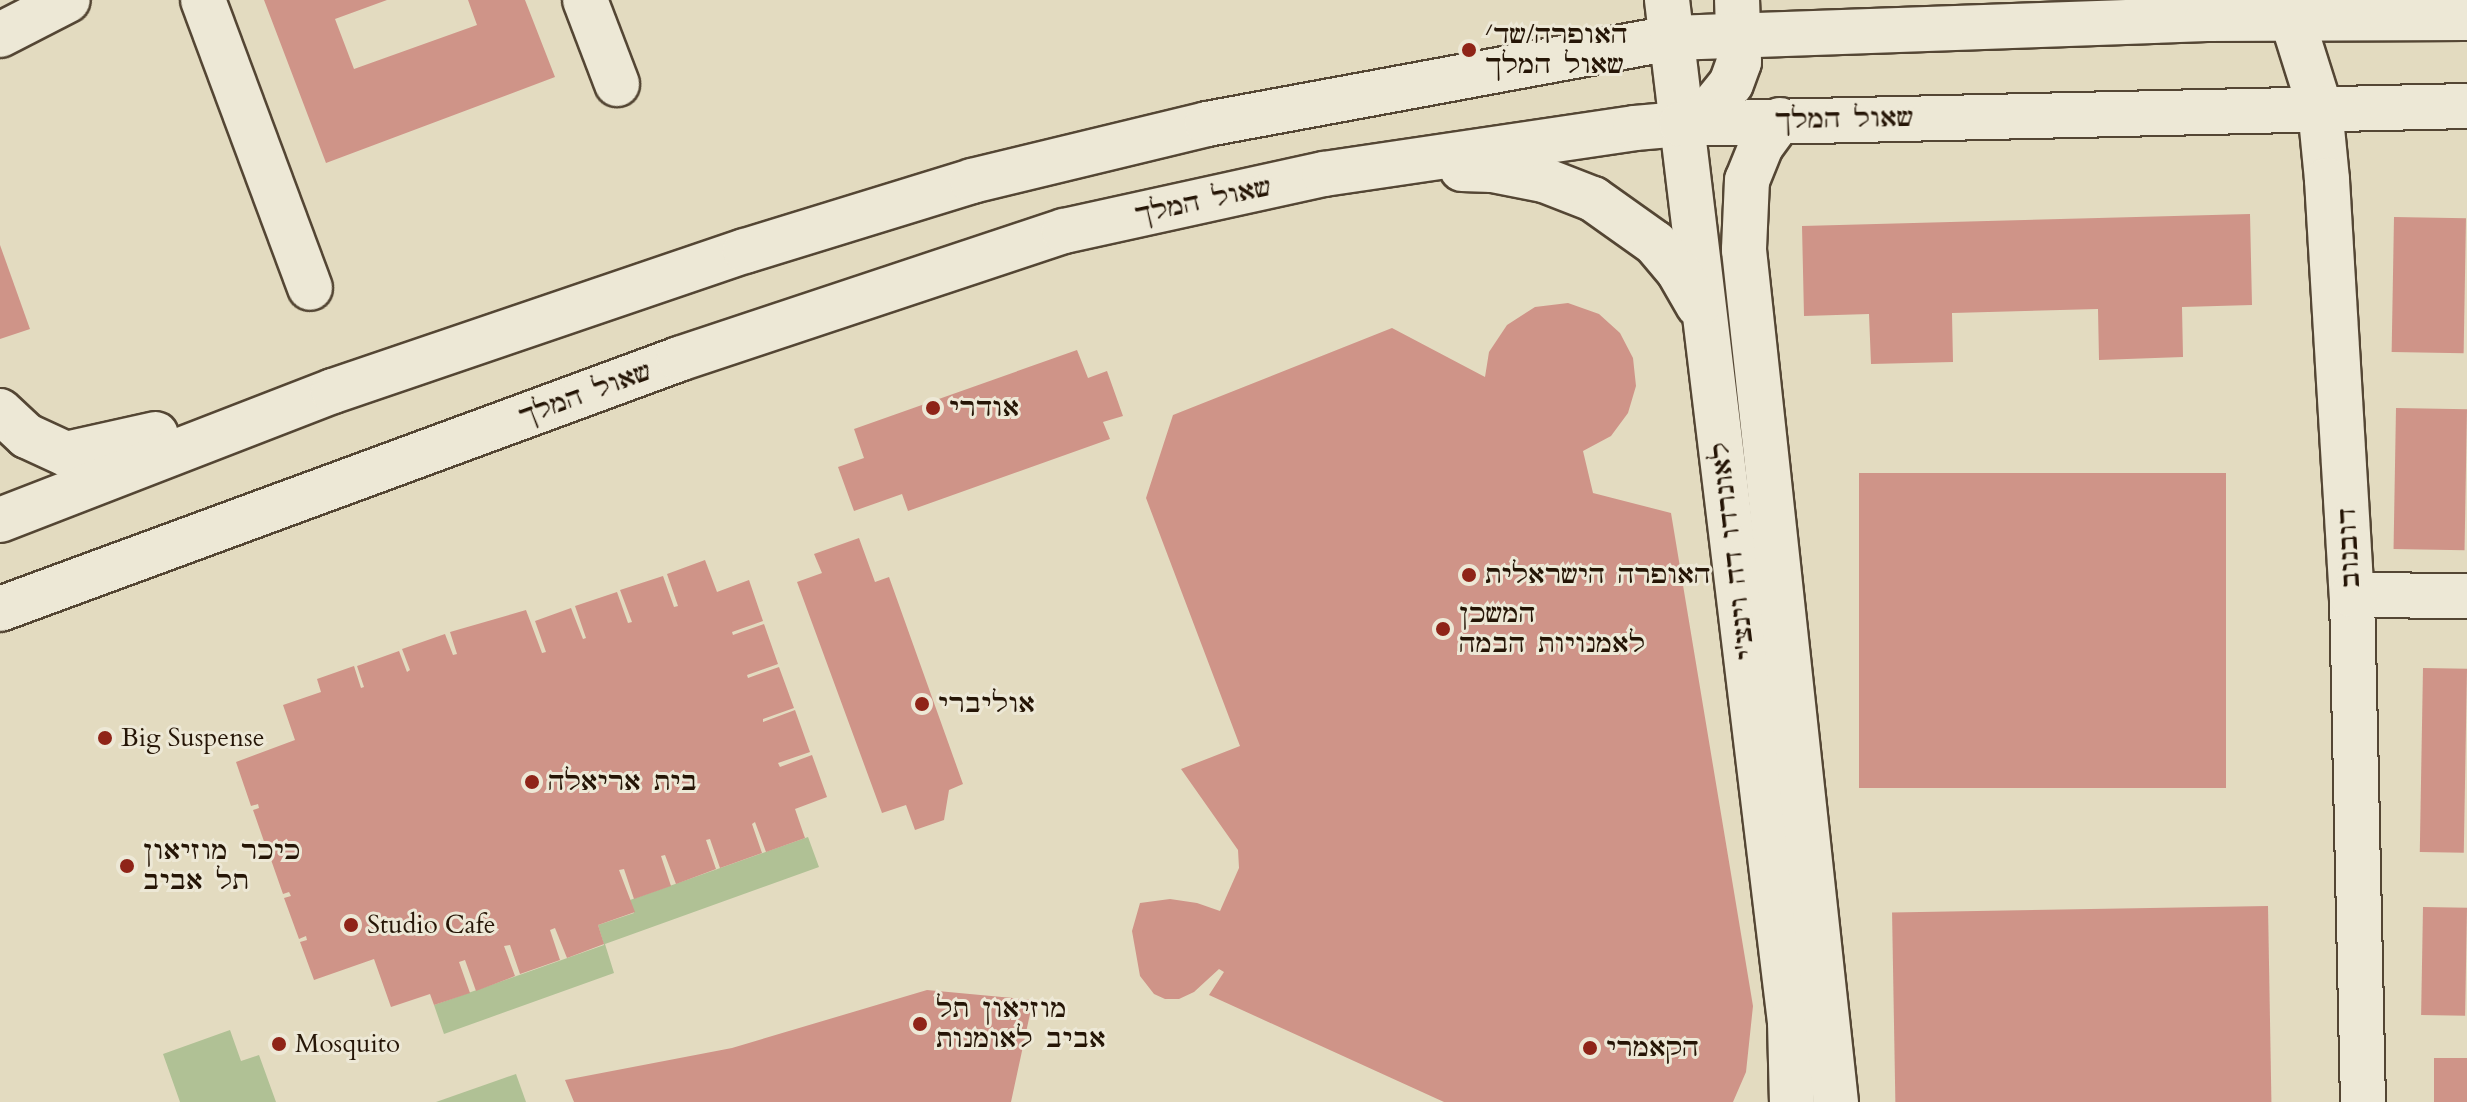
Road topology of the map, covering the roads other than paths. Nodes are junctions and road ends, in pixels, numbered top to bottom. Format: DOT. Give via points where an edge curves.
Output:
graph roads {
  1 [pos="68,0"];
  2 [pos="171,0"];
  3 [pos="203,0"];
  4 [pos="585,0"];
  5 [pos="2216,10"];
  6 [pos="2291,10"];
  7 [pos="1739,17"];
  8 [pos="2467,18"];
  9 [pos="1669,19"];
  10 [pos="0,35"];
  11 [pos="224,58"];
  12 [pos="617,84"];
  13 [pos="2467,106"];
  14 [pos="2320,108"];
  15 [pos="1780,120"];
  16 [pos="1681,124"];
  17 [pos="1324,174"];
  18 [pos="310,288"];
  19 [pos="1703,315"];
  20 [pos="333,391"];
  21 [pos="0,411"];
  22 [pos="0,520"];
  23 [pos="2352,595"];
  24 [pos="2467,596"];
  25 [pos="0,609"];
  26 [pos="1792,1102"];
  27 [pos="1836,1102"];
  28 [pos="2363,1102"];
  1 -- 10 [label="street"];
  2 -- 11 [label="street"];
  3 -- 11 [label="street"];
  4 -- 12 [label="street"];
  5 -- 6 [label="street"];
  5 -- 7 [label="street"];
  6 -- 8 [label="street"];
  6 -- 14 [label="street, דובנוב"];
  7 -- 9 [label="street"];
  7 -- 16 [label="street" via="1739,62 1731,84 1708,112"];
  9 -- 16 [label="street, לאונרדו דה וינצ'י"];
  9 -- 20 [label="street" via="972,181 745,251"];
  11 -- 18 [label="street"];
  13 -- 14 [label="street, שאול המלך"];
  14 -- 15 [label="street, שאול המלך"];
  14 -- 23 [label="street, דובנוב"];
  15 -- 16 [label="street, שאול המלך"];
  15 -- 27 [label="street, לאונרדו דה וינצ'י" via="1761,146 1747,180 1744,250"];
  16 -- 17 [label="street, שאול המלך"];
  16 -- 19 [label="street, לאונרדו דה וינצ'י"];
  17 -- 19 [label="street" via="1492,170 1544,180 1593,199 1655,243"];
  17 -- 25 [label="street, שאול המלך" via="1064,231 679,359"];
  19 -- 26 [label="street, לאונרדו דה וינצ'י" via="1790,1022"];
  20 -- 21 [label="street" via="66,454 27,436"];
  20 -- 22 [label="street"];
  23 -- 24 [label="street"];
  23 -- 28 [label="street, דובנוב"];
}
